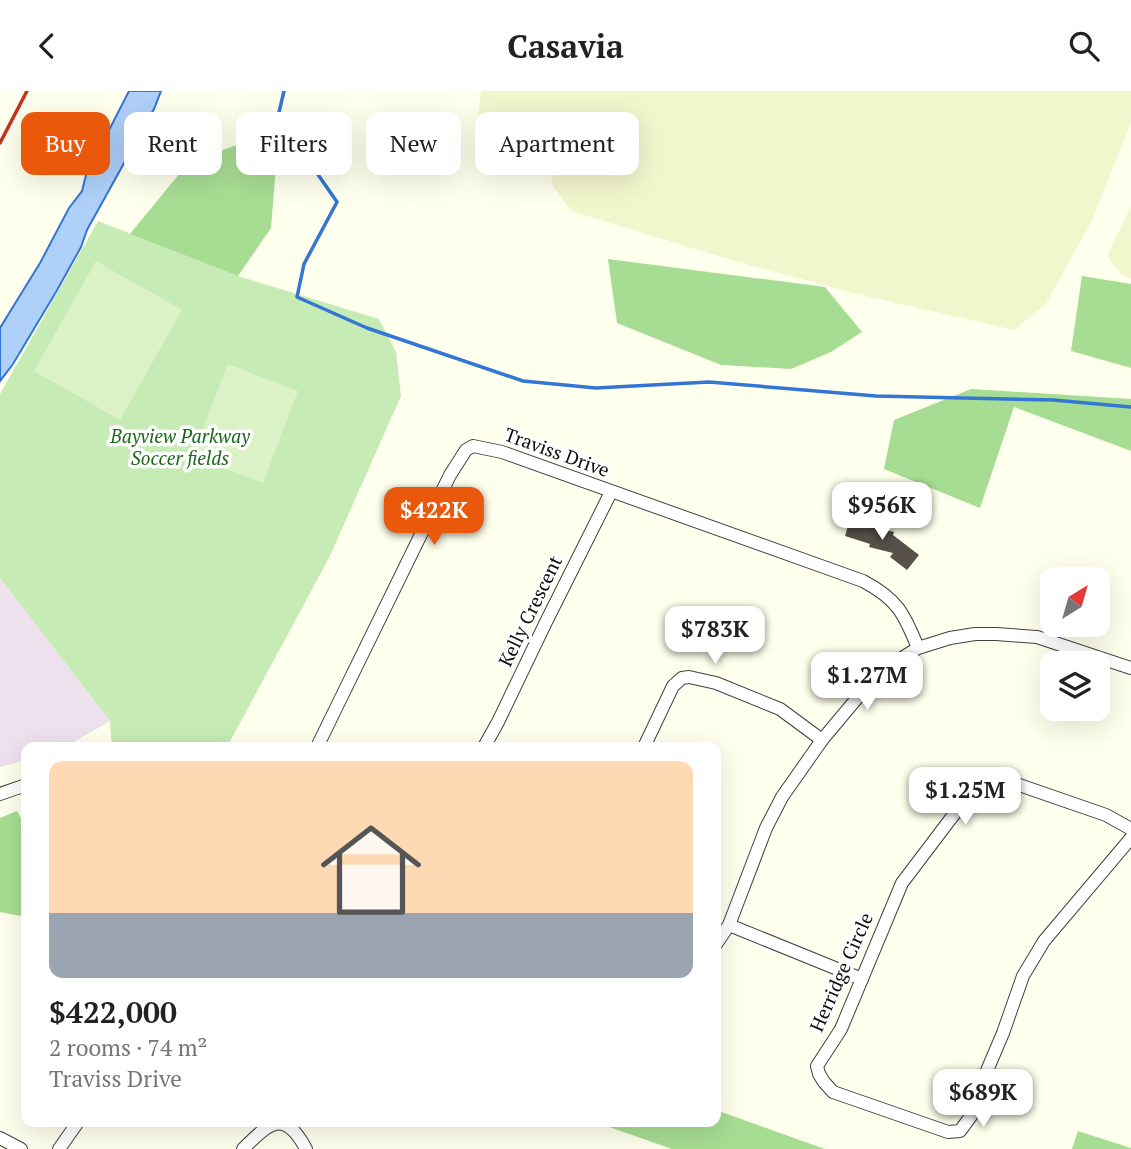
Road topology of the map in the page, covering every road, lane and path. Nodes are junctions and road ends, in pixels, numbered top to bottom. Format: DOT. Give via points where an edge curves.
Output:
graph roads {
  1 [pos="611,492"];
  2 [pos="918,648"];
  3 [pos="1131,668"];
  4 [pos="822,740"];
  5 [pos="319,742"];
  6 [pos="487,742"];
  7 [pos="646,742"];
  8 [pos="21,787"];
  9 [pos="0,794"];
  10 [pos="1131,829"];
  11 [pos="1131,838"];
  12 [pos="729,925"];
  13 [pos="721,937"];
  14 [pos="862,978"];
  15 [pos="74,1127"];
  16 [pos="266,1127"];
  17 [pos="290,1127"];
  18 [pos="0,1138"];
  19 [pos="21,1149"];
  20 [pos="59,1149"];
  21 [pos="243,1149"];
  22 [pos="306,1149"];
  1 -- 2 [label="street, Traviss Drive" via="871,585 892,599"];
  1 -- 5 [label="street, Traviss Drive" via="491,449 473,446 466,450"];
  1 -- 6 [label="street, Kelly Crescent"];
  2 -- 3 [label="street" via="975,634 1023,635"];
  2 -- 4 [label="street" via="878,675"];
  4 -- 7 [label="street" via="780,709 689,677 673,686"];
  4 -- 12 [label="street" via="766,828"];
  8 -- 9 [label="street"];
  10 -- 14 [label="street, Herridge Circle" via="1107,815 999,778 985,780 902,883"];
  11 -- 14 [label="street, Herridge Circle" via="1035,955 971,1116 960,1131 948,1132 895,1115 833,1092 824,1082 817,1066 841,1029"];
  12 -- 13 [label="street"];
  12 -- 14 [label="street"];
  15 -- 20 [label="street"];
  16 -- 21 [label="street"];
  17 -- 22 [label="street"];
  18 -- 19 [label="street"];
}
